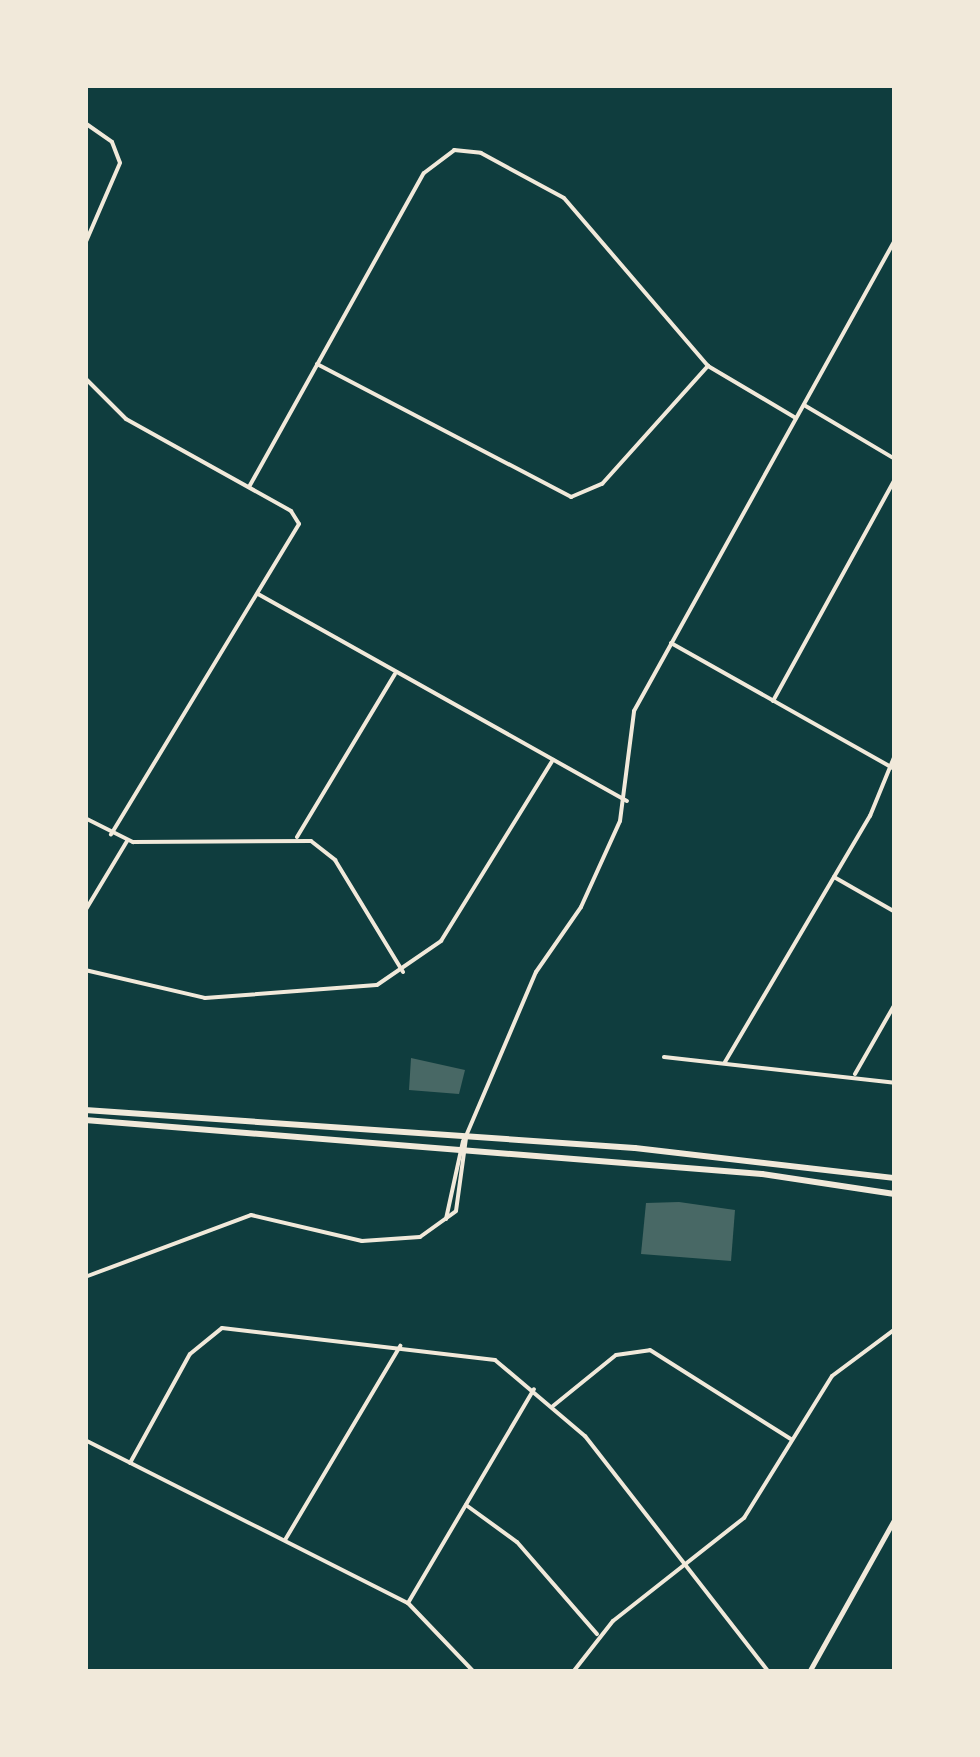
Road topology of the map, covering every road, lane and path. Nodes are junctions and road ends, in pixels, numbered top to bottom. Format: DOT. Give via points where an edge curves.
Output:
graph roads {
  1 [pos="85,123"];
  2 [pos="895,240"];
  3 [pos="85,244"];
  4 [pos="318,364"];
  5 [pos="708,366"];
  6 [pos="85,378"];
  7 [pos="804,405"];
  8 [pos="796,418"];
  9 [pos="895,459"];
  10 [pos="895,480"];
  11 [pos="249,486"];
  12 [pos="258,594"];
  13 [pos="671,643"];
  14 [pos="396,672"];
  15 [pos="773,700"];
  16 [pos="895,755"];
  17 [pos="553,760"];
  18 [pos="894,768"];
  19 [pos="627,801"];
  20 [pos="85,818"];
  21 [pos="111,834"];
  22 [pos="297,836"];
  23 [pos="127,841"];
  24 [pos="834,877"];
  25 [pos="85,911"];
  26 [pos="895,912"];
  27 [pos="85,970"];
  28 [pos="403,972"];
  29 [pos="895,1004"];
  30 [pos="664,1057"];
  31 [pos="725,1062"];
  32 [pos="854,1075"];
  33 [pos="895,1082"];
  34 [pos="85,1110"];
  35 [pos="85,1120"];
  36 [pos="466,1136"];
  37 [pos="462,1150"];
  38 [pos="895,1178"];
  39 [pos="895,1194"];
  40 [pos="85,1278"];
  41 [pos="895,1329"];
  42 [pos="400,1346"];
  43 [pos="534,1389"];
  44 [pos="553,1406"];
  45 [pos="85,1440"];
  46 [pos="793,1440"];
  47 [pos="130,1463"];
  48 [pos="466,1505"];
  49 [pos="895,1518"];
  50 [pos="284,1542"];
  51 [pos="686,1565"];
  52 [pos="408,1603"];
  53 [pos="599,1635"];
  54 [pos="474,1672"];
  55 [pos="573,1672"];
  56 [pos="769,1672"];
  57 [pos="810,1672"];
  1 -- 3 [label="street" via="112,142 120,163"];
  2 -- 7 [label="street"];
  4 -- 5 [label="street" via="571,497 602,484"];
  4 -- 5 [label="street" via="428,167 470,150 575,208"];
  4 -- 11 [label="street"];
  5 -- 8 [label="street"];
  6 -- 11 [label="street" via="126,419"];
  7 -- 8 [label="street"];
  7 -- 9 [label="street"];
  8 -- 13 [label="street"];
  10 -- 15 [label="street"];
  11 -- 12 [label="street" via="298,524"];
  12 -- 14 [label="street"];
  12 -- 21 [label="street"];
  13 -- 15 [label="street"];
  13 -- 19 [label="street" via="631,721"];
  14 -- 17 [label="street"];
  14 -- 22 [label="street"];
  15 -- 18 [label="street"];
  16 -- 18 [label="street"];
  17 -- 19 [label="street"];
  17 -- 28 [label="street" via="441,941"];
  18 -- 24 [label="street"];
  19 -- 36 [label="street" via="581,908 536,972"];
  20 -- 21 [label="street"];
  21 -- 23 [label="street"];
  22 -- 23 [label="street"];
  22 -- 28 [label="street" via="336,860"];
  23 -- 25 [label="street"];
  24 -- 26 [label="street"];
  24 -- 31 [label="street"];
  27 -- 28 [label="street" via="230,999 342,994"];
  29 -- 32 [label="street"];
  30 -- 31 [label="street"];
  31 -- 32 [label="street"];
  32 -- 33 [label="street"];
  34 -- 36 [label="highway"];
  35 -- 37 [label="highway"];
  36 -- 37 [label="street"];
  36 -- 38 [label="highway"];
  37 -- 39 [label="highway" via="797,1177"];
  37 -- 40 [label="street" via="444,1223 384,1243 251,1215"];
  41 -- 46 [label="street" via="841,1366"];
  42 -- 43 [label="street" via="495,1360"];
  42 -- 47 [label="street" via="222,1328 190,1354"];
  42 -- 50 [label="street"];
  43 -- 44 [label="street"];
  43 -- 48 [label="street"];
  44 -- 46 [label="street" via="606,1361 650,1350"];
  44 -- 51 [label="street"];
  45 -- 47 [label="street"];
  46 -- 51 [label="street" via="744,1518"];
  47 -- 50 [label="street"];
  48 -- 52 [label="street"];
  48 -- 53 [label="street" via="517,1542"];
  49 -- 57 [label="main road"];
  50 -- 52 [label="street"];
  51 -- 53 [label="street"];
  51 -- 56 [label="street"];
  52 -- 54 [label="street"];
  53 -- 55 [label="street"];
}
